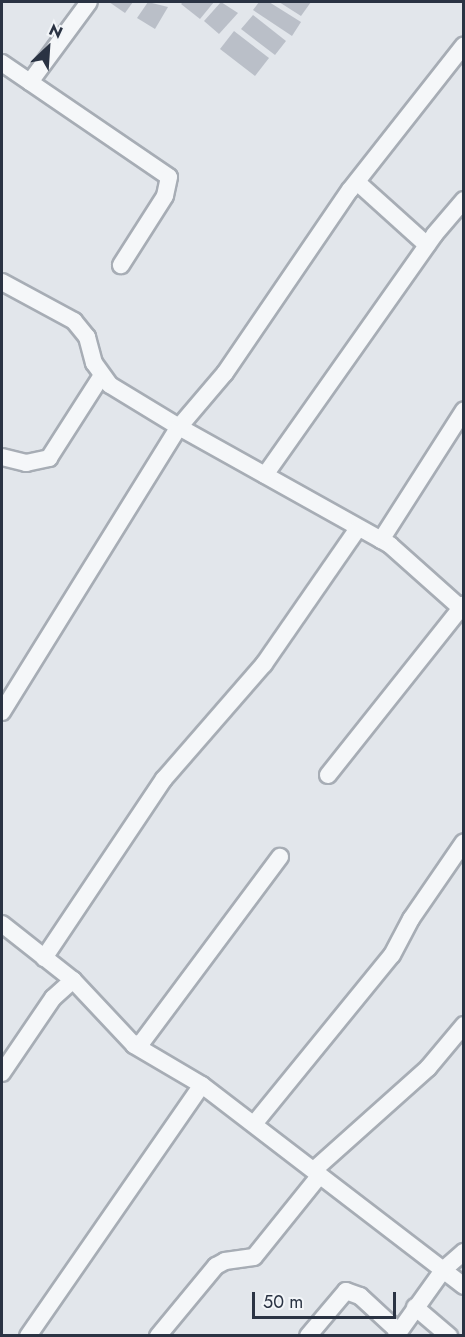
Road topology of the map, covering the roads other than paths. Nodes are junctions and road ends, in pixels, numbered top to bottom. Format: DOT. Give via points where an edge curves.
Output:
graph roads {
  1 [pos="89,2"];
  2 [pos="464,45"];
  3 [pos="2,63"];
  4 [pos="30,82"];
  5 [pos="357,182"];
  6 [pos="464,200"];
  7 [pos="427,245"];
  8 [pos="121,265"];
  9 [pos="2,282"];
  10 [pos="102,375"];
  11 [pos="464,410"];
  12 [pos="179,427"];
  13 [pos="2,457"];
  14 [pos="265,476"];
  15 [pos="358,528"];
  16 [pos="381,540"];
  17 [pos="462,608"];
  18 [pos="2,712"];
  19 [pos="328,775"];
  20 [pos="464,842"];
  21 [pos="280,857"];
  22 [pos="2,924"];
  23 [pos="44,958"];
  24 [pos="63,988"];
  25 [pos="464,1025"];
  26 [pos="134,1045"];
  27 [pos="2,1073"];
  28 [pos="197,1092"];
  29 [pos="254,1124"];
  30 [pos="313,1181"];
  31 [pos="464,1251"];
  32 [pos="440,1275"];
  33 [pos="464,1286"];
  34 [pos="419,1302"];
  35 [pos="398,1334"];
  36 [pos="28,1335"];
  37 [pos="158,1335"];
  38 [pos="308,1335"];
  39 [pos="449,1335"];
  1 -- 4 [label="street"];
  2 -- 5 [label="street"];
  3 -- 4 [label="street"];
  4 -- 8 [label="street" via="169,177 165,196"];
  5 -- 7 [label="street"];
  5 -- 12 [label="street" via="225,372"];
  6 -- 7 [label="street"];
  7 -- 14 [label="street"];
  9 -- 10 [label="street" via="74,321 87,337 94,363"];
  10 -- 12 [label="street" via="126,398"];
  10 -- 13 [label="street" via="49,458 26,463"];
  11 -- 16 [label="street"];
  12 -- 14 [label="street"];
  12 -- 18 [label="street"];
  14 -- 15 [label="street"];
  15 -- 16 [label="street"];
  15 -- 23 [label="street" via="264,664 164,779"];
  16 -- 17 [label="street"];
  17 -- 19 [label="street"];
  20 -- 29 [label="street" via="411,919 392,955"];
  21 -- 26 [label="street" via="142,1042"];
  22 -- 23 [label="street"];
  23 -- 24 [label="street"];
  24 -- 26 [label="street"];
  24 -- 27 [label="street"];
  25 -- 30 [label="street" via="428,1068"];
  26 -- 28 [label="street"];
  28 -- 29 [label="street"];
  28 -- 36 [label="street"];
  29 -- 30 [label="street"];
  30 -- 32 [label="street"];
  30 -- 37 [label="street" via="254,1257 216,1266"];
  31 -- 32 [label="street"];
  32 -- 33 [label="street"];
  32 -- 34 [label="street"];
  34 -- 35 [label="street"];
  34 -- 39 [label="street"];
  35 -- 38 [label="street" via="360,1296 346,1291"];
}
